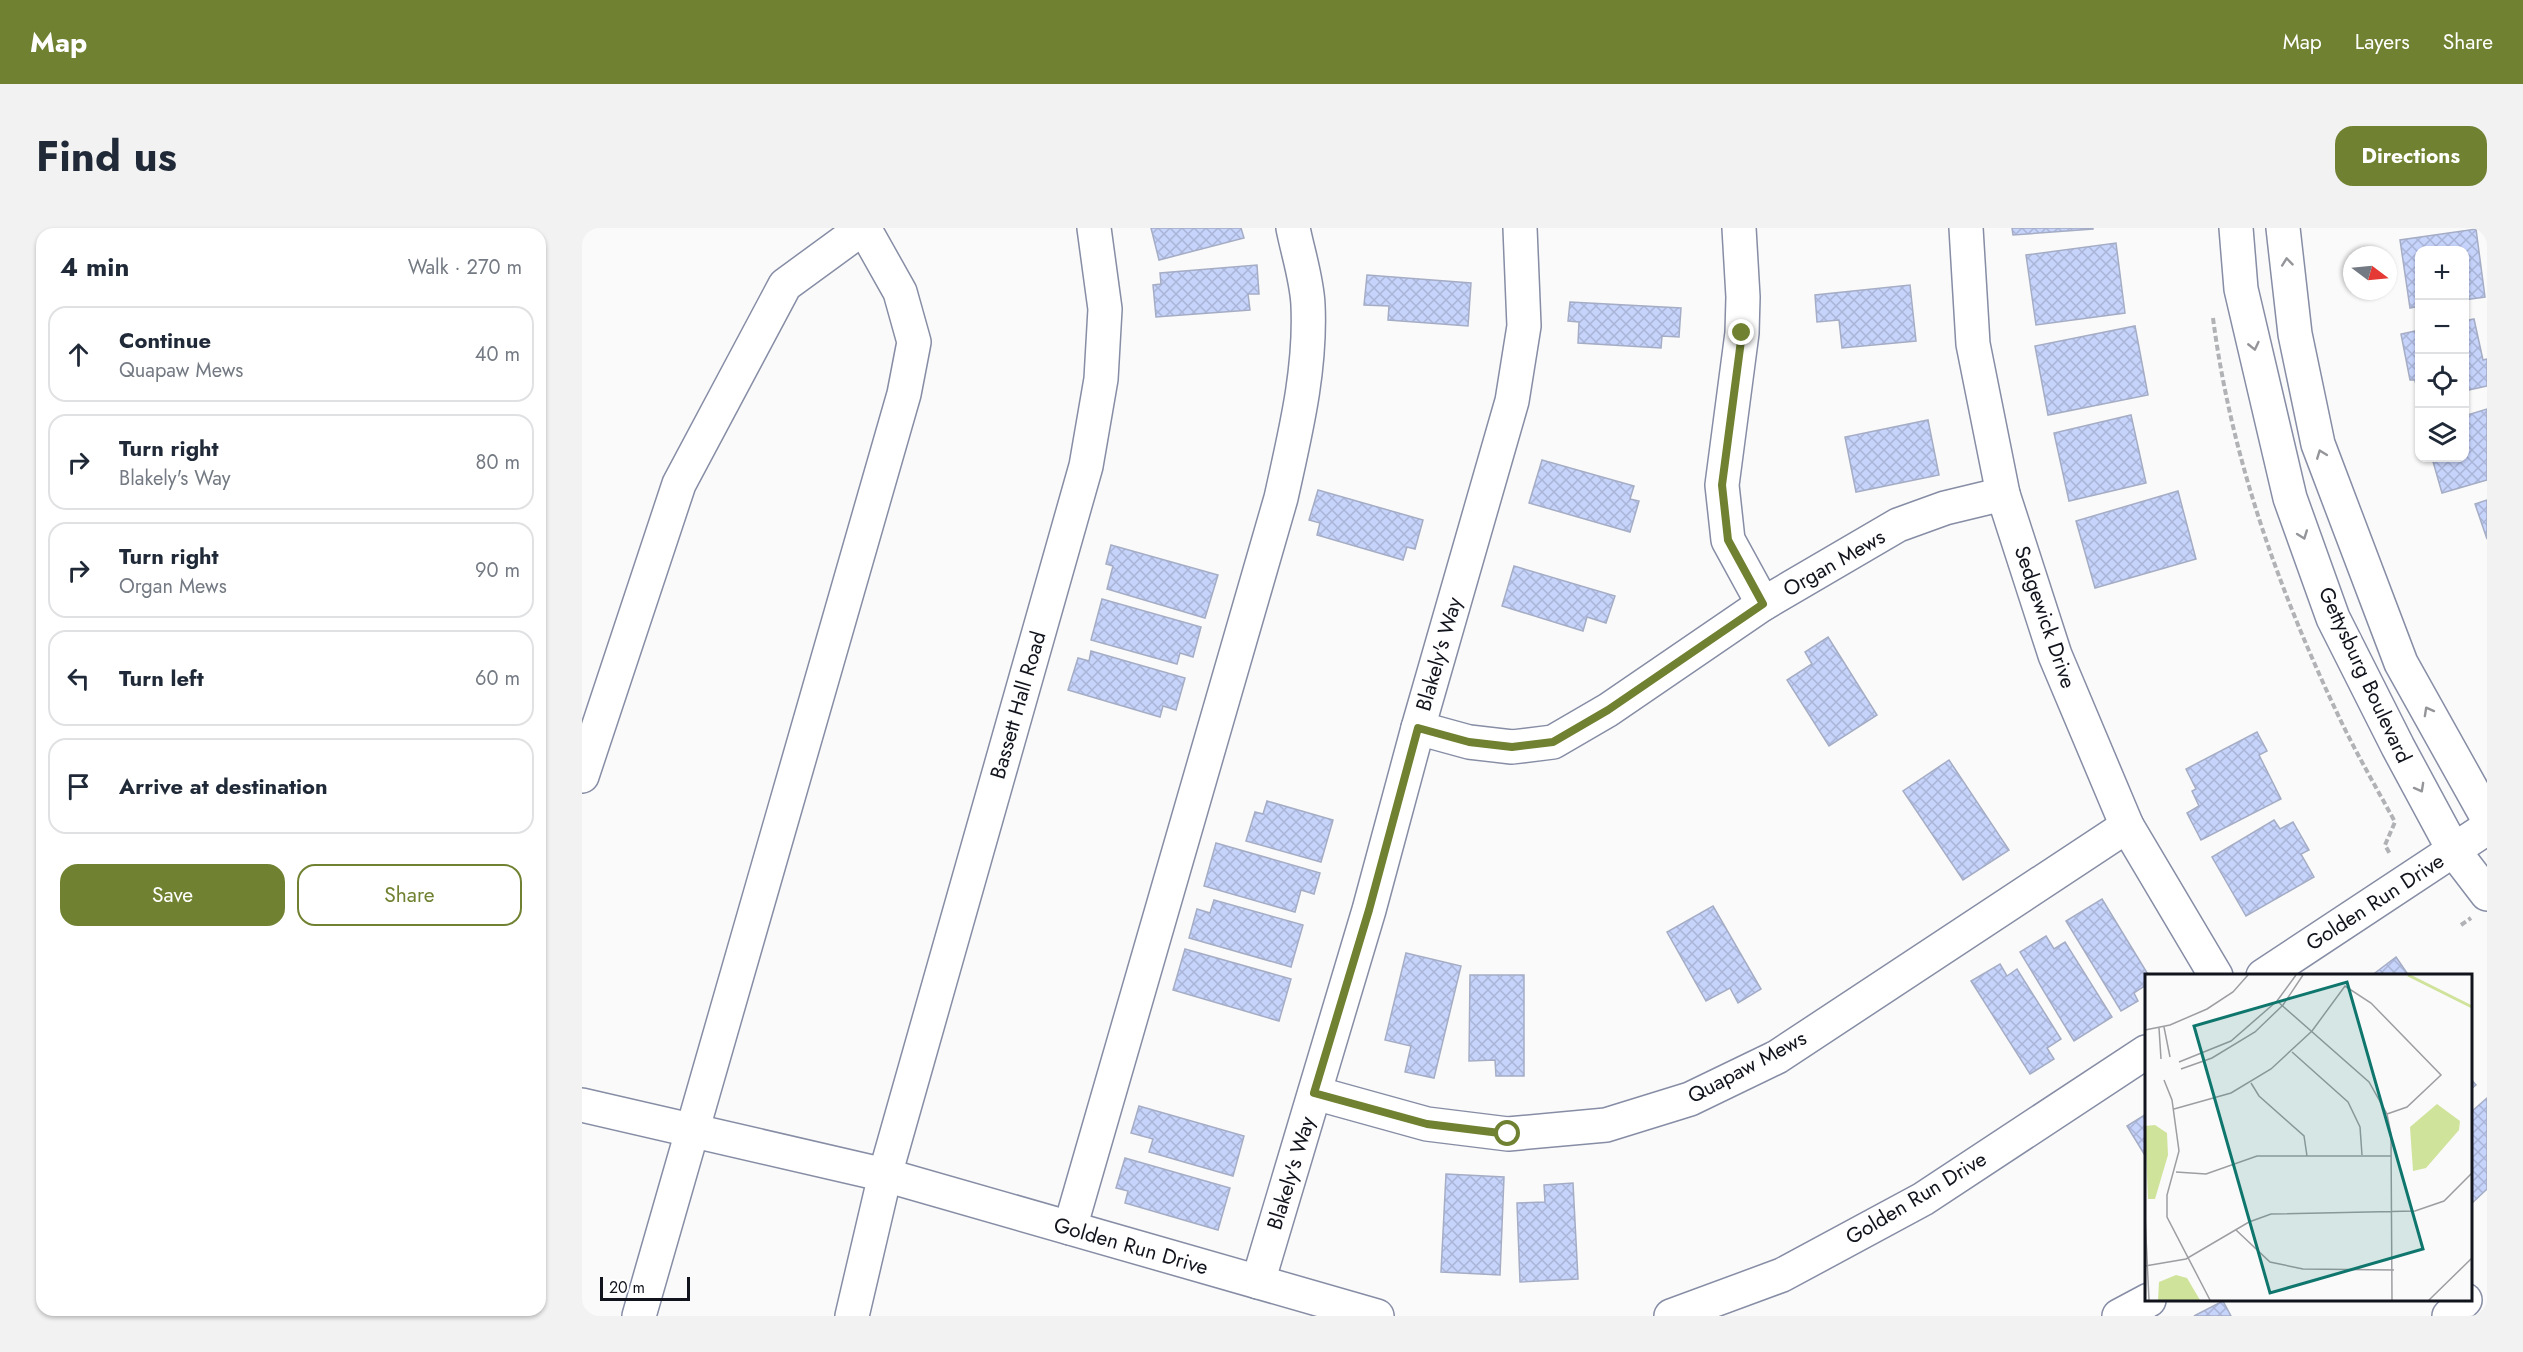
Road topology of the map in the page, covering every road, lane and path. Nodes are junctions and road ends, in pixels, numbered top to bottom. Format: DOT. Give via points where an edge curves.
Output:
graph roads {
  1 [pos="864,228"];
  2 [pos="1094,228"];
  3 [pos="1293,228"];
  4 [pos="1520,228"];
  5 [pos="1739,228"];
  6 [pos="1966,228"];
  7 [pos="2236,228"];
  8 [pos="2283,228"];
  9 [pos="2003,494"];
  10 [pos="1763,604"];
  11 [pos="1418,728"];
  12 [pos="582,776"];
  13 [pos="2487,817"];
  14 [pos="2127,826"];
  15 [pos="2487,828"];
  16 [pos="2454,851"];
  17 [pos="2487,894"];
  18 [pos="2215,974"];
  19 [pos="2265,974"];
  20 [pos="2145,1053"];
  21 [pos="1314,1093"];
  22 [pos="582,1105"];
  23 [pos="692,1130"];
  24 [pos="885,1175"];
  25 [pos="1070,1228"];
  26 [pos="1258,1282"];
  27 [pos="2145,1301"];
  28 [pos="2463,1301"];
  29 [pos="639,1316"];
  30 [pos="852,1316"];
  31 [pos="1377,1316"];
  32 [pos="1671,1316"];
  33 [pos="2119,1316"];
  34 [pos="2449,1316"];
  1 -- 12 [label="street" via="785,285 679,484"];
  1 -- 23 [label="street" via="900,292 914,342 904,394"];
  2 -- 24 [label="street, Bassett Hall Road" via="1105,309 1101,378 1086,466"];
  3 -- 25 [label="street" via="1308,303 1308,354 1300,413 1281,498"];
  4 -- 11 [label="street, Blakely's Way" via="1524,326 1512,401"];
  5 -- 10 [label="street" via="1742,333 1722,485 1728,540"];
  6 -- 9 [label="street, Sedgewick Drive" via="1973,344"];
  7 -- 16 [label="street, Gettysburg Boulevard, one-way" via="2241,289 2294,509 2333,618"];
  13 -- 8 [label="street, Gettysburg Boulevard, one-way" via="2402,663 2318,444 2295,333"];
  9 -- 10 [label="street, Organ Mews" via="1898,525"];
  9 -- 14 [label="street, Sedgewick Drive" via="2055,655"];
  10 -- 11 [label="street, Organ Mews" via="1608,710 1553,742 1512,747 1469,742"];
  11 -- 21 [label="street, Blakely's Way"];
  14 -- 18 [label="street, Sedgewick Drive"];
  14 -- 21 [label="street, Quapaw Mews" via="1777,1056 1690,1100 1606,1125 1508,1134 1427,1124"];
  15 -- 16 [label="street, Golden Run Drive"];
  16 -- 17 [label="street, Gettysburg Boulevard"];
  16 -- 19 [label="street, Golden Run Drive"];
  20 -- 32 [label="street, Golden Run Drive" via="1923,1199 1782,1275"];
  21 -- 26 [label="street, Blakely's Way"];
  22 -- 23 [label="street, Golden Run Drive"];
  23 -- 24 [label="street, Golden Run Drive"];
  23 -- 29 [label="street"];
  24 -- 25 [label="street, Golden Run Drive"];
  24 -- 30 [label="street, Bassett Hall Road"];
  25 -- 26 [label="street, Golden Run Drive"];
  26 -- 31 [label="street, Golden Run Drive"];
  27 -- 33 [label="street"];
  28 -- 34 [label="street"];
}
